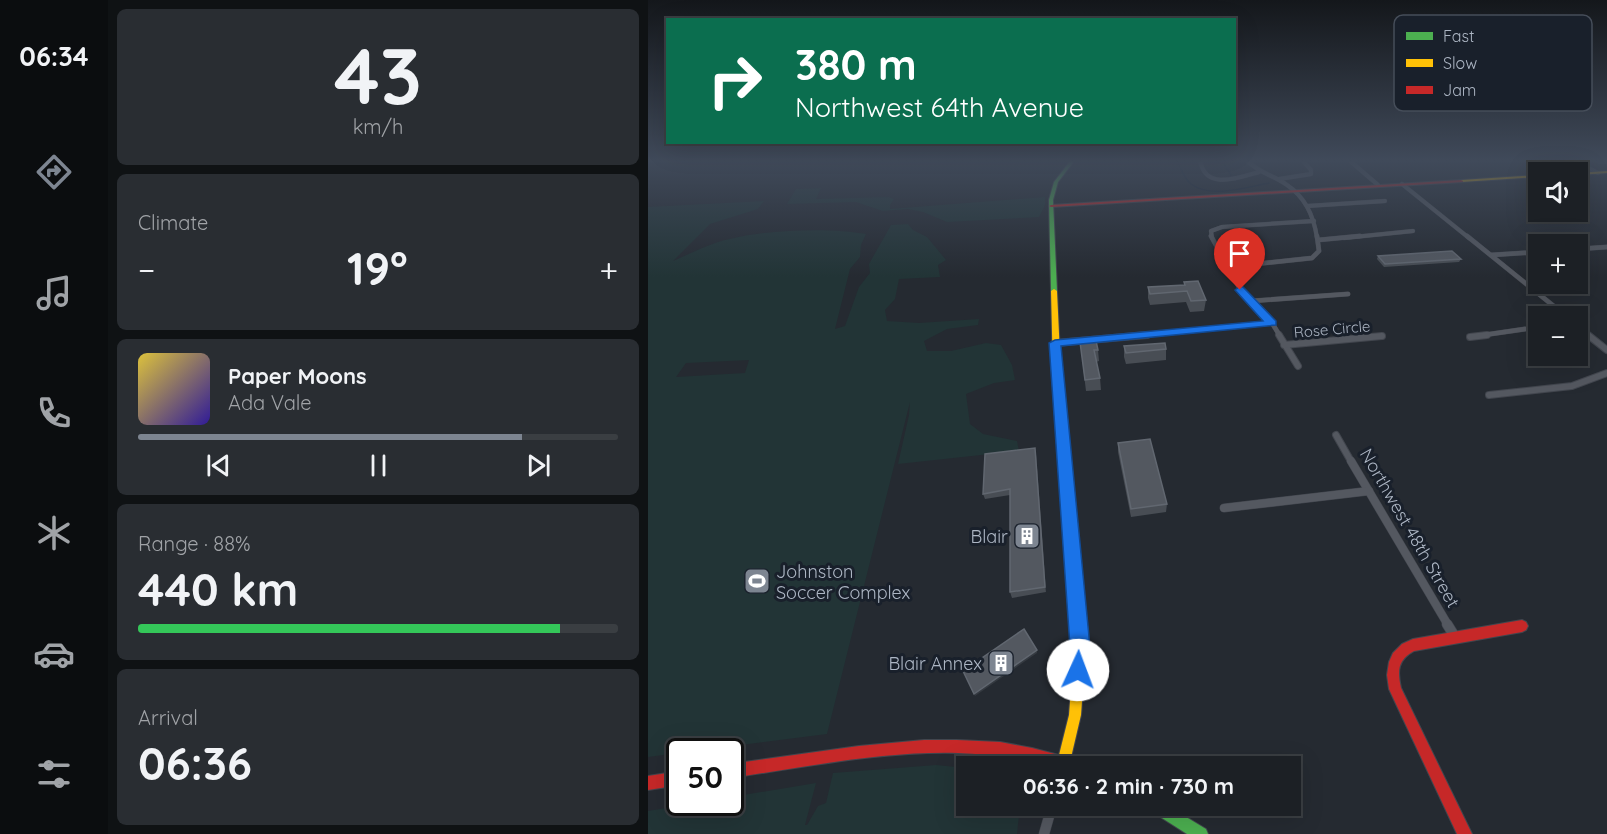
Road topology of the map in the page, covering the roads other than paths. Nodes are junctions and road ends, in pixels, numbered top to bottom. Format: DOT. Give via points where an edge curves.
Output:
graph roads {
  1 [pos="1053,199"];
  2 [pos="1166,199"];
  3 [pos="1300,199"];
  4 [pos="1420,199"];
  5 [pos="1385,201"];
  6 [pos="1052,206"];
  7 [pos="1306,206"];
  8 [pos="1314,221"];
  9 [pos="1413,231"];
  10 [pos="1318,240"];
  11 [pos="1607,247"];
  12 [pos="1588,248"];
  13 [pos="1528,253"];
  14 [pos="1490,255"];
  15 [pos="1227,267"];
  16 [pos="1348,294"];
  17 [pos="1251,301"];
  18 [pos="1554,306"];
  19 [pos="1272,323"];
  20 [pos="1528,329"];
  21 [pos="1588,334"];
  22 [pos="1382,336"];
  23 [pos="1470,337"];
  24 [pos="1055,343"];
  25 [pos="1284,345"];
  26 [pos="1607,350"];
  27 [pos="1298,366"];
  28 [pos="1607,373"];
  29 [pos="1489,396"];
  30 [pos="1336,435"];
  31 [pos="1369,491"];
  32 [pos="1224,508"];
  33 [pos="1522,626"];
  34 [pos="1456,638"];
  35 [pos="1040,756"];
  36 [pos="1068,756"];
  37 [pos="744,769"];
  38 [pos="666,780"];
  39 [pos="648,783"];
  40 [pos="1049,816"];
  41 [pos="1172,816"];
  42 [pos="1044,834"];
  43 [pos="1201,834"];
  44 [pos="1465,834"];
  1 -- 6 [label="main road"];
  2 -- 6 [label="main road"];
  3 -- 7 [label="street"];
  4 -- 14 [label="street"];
  5 -- 7 [label="street"];
  6 -- 24 [label="main road"];
  7 -- 8 [label="street"];
  8 -- 10 [label="street"];
  8 -- 15 [label="street" via="1215,228 1211,239"];
  9 -- 10 [label="street"];
  10 -- 15 [label="street" via="1319,251 1307,260"];
  11 -- 12 [label="street"];
  13 -- 14 [label="street"];
  14 -- 18 [label="street"];
  15 -- 17 [label="street"];
  16 -- 17 [label="street"];
  17 -- 19 [label="street"];
  19 -- 24 [label="street"];
  19 -- 25 [label="street"];
  20 -- 23 [label="street"];
  21 -- 26 [label="street"];
  22 -- 25 [label="street, Rose Circle"];
  24 -- 36 [label="main road" via="1080,647"];
  25 -- 27 [label="street"];
  28 -- 29 [label="street" via="1572,386"];
  30 -- 31 [label="street, Northwest 48th Street"];
  31 -- 32 [label="street"];
  31 -- 34 [label="street, Northwest 48th Street"];
  33 -- 34 [label="main road"];
  34 -- 44 [label="main road" via="1400,651 1392,671 1395,689"];
  35 -- 37 [label="main road" via="969,747 891,749"];
  38 -- 39 [label="main road"];
  40 -- 42 [label="street"];
  41 -- 43 [label="main road"];
}
